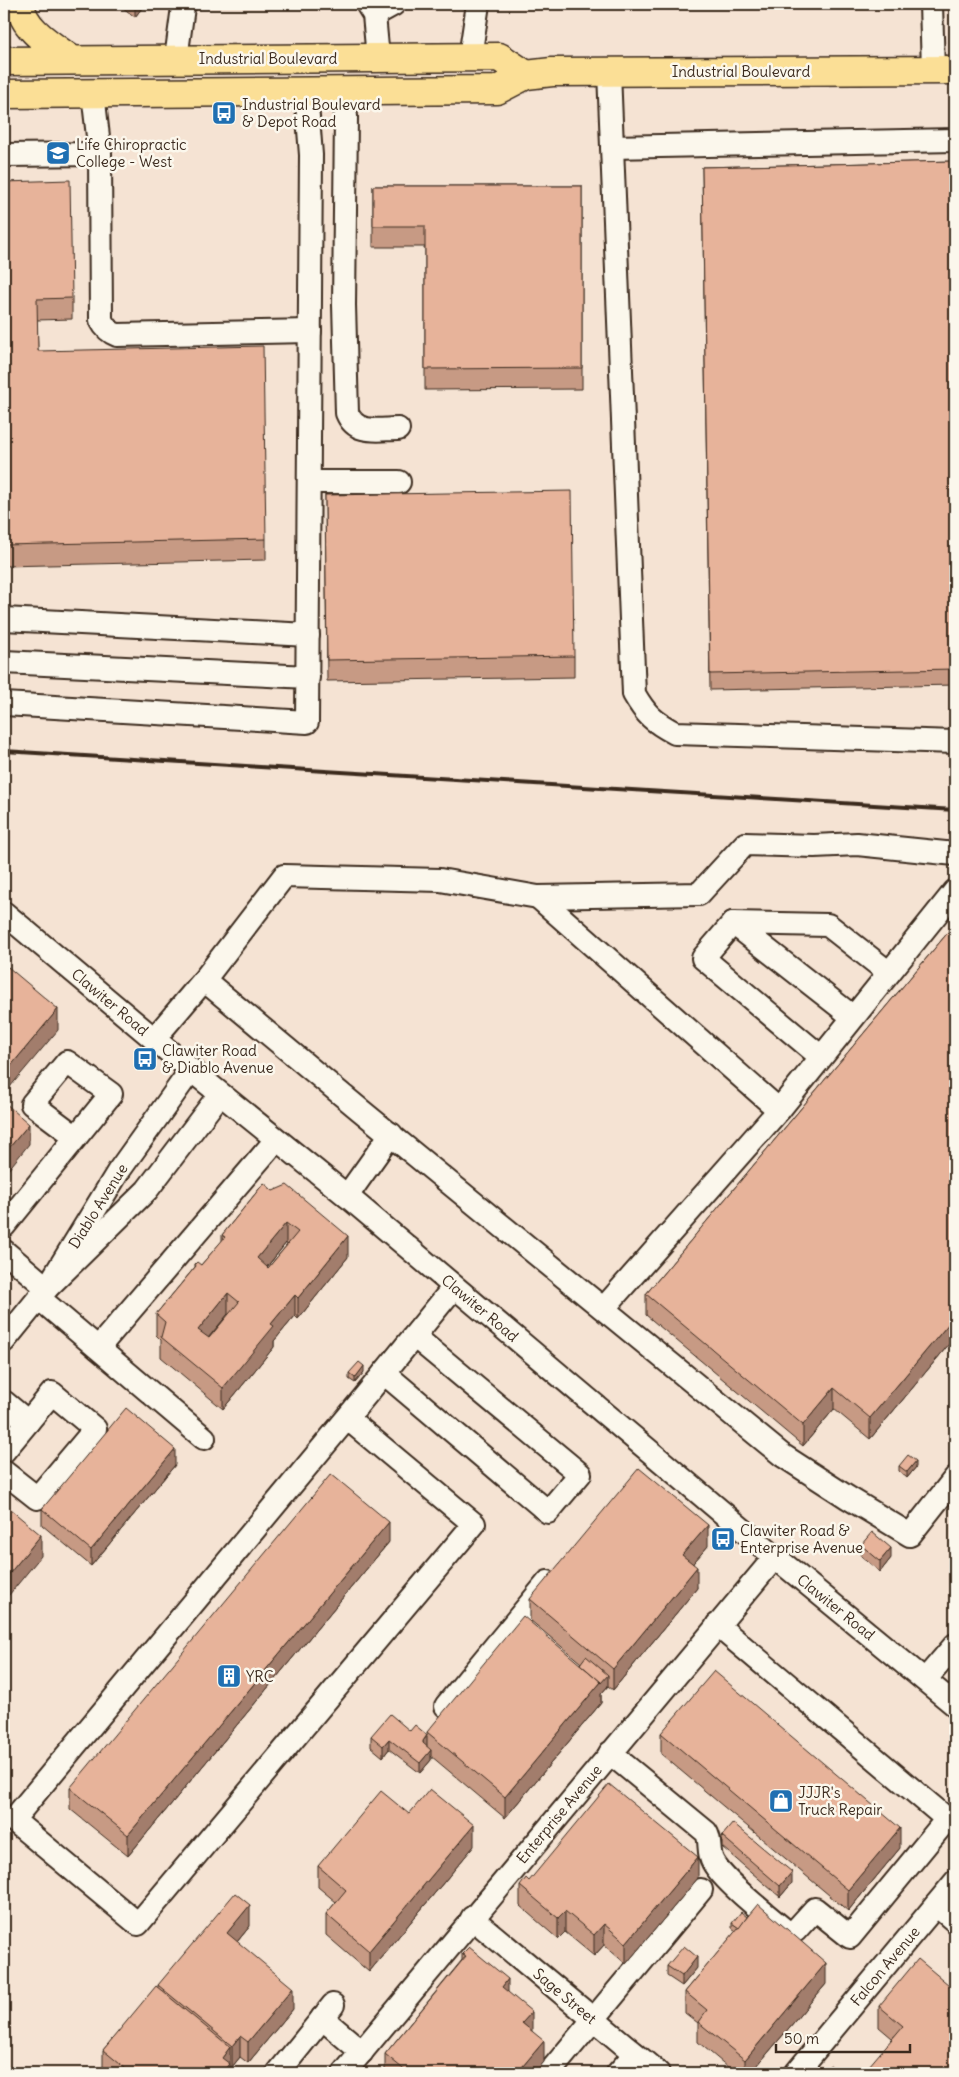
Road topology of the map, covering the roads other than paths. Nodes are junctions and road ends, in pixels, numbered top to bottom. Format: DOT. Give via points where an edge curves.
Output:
graph roads {
  1 [pos="20,4"];
  2 [pos="186,4"];
  3 [pos="394,4"];
  4 [pos="478,4"];
  5 [pos="931,4"];
  6 [pos="370,9"];
  7 [pos="470,57"];
  8 [pos="378,58"];
  9 [pos="412,58"];
  10 [pos="176,59"];
  11 [pos="72,60"];
  12 [pos="4,61"];
  13 [pos="944,70"];
  14 [pos="609,72"];
  15 [pos="526,75"];
  16 [pos="306,92"];
  17 [pos="344,92"];
  18 [pos="93,93"];
  19 [pos="4,94"];
  20 [pos="955,140"];
  21 [pos="612,146"];
  22 [pos="100,154"];
  23 [pos="4,155"];
  24 [pos="310,332"];
  25 [pos="398,429"];
  26 [pos="309,482"];
  27 [pos="399,482"];
  28 [pos="4,618"];
  29 [pos="308,634"];
  30 [pos="4,662"];
  31 [pos="308,677"];
  32 [pos="4,704"];
  33 [pos="955,742"];
  34 [pos="955,854"];
  35 [pos="955,891"];
  36 [pos="538,897"];
  37 [pos="4,912"];
  38 [pos="733,923"];
  39 [pos="889,973"];
  40 [pos="204,980"];
  41 [pos="854,1017"];
  42 [pos="154,1039"];
  43 [pos="821,1058"];
  44 [pos="191,1070"];
  45 [pos="220,1094"];
  46 [pos="779,1110"];
  47 [pos="391,1134"];
  48 [pos="76,1137"];
  49 [pos="276,1140"];
  50 [pos="347,1196"];
  51 [pos="4,1226"];
  52 [pos="4,1251"];
  53 [pos="454,1287"];
  54 [pos="44,1293"];
  55 [pos="604,1308"];
  56 [pos="414,1336"];
  57 [pos="4,1342"];
  58 [pos="98,1348"];
  59 [pos="384,1374"];
  60 [pos="4,1402"];
  61 [pos="347,1418"];
  62 [pos="28,1422"];
  63 [pos="204,1438"];
  64 [pos="4,1451"];
  65 [pos="4,1472"];
  66 [pos="955,1478"];
  67 [pos="775,1557"];
  68 [pos="559,1569"];
  69 [pos="717,1625"];
  70 [pos="955,1645"];
  71 [pos="925,1680"];
  72 [pos="955,1705"];
  73 [pos="446,1706"];
  74 [pos="610,1753"];
  75 [pos="955,1882"];
  76 [pos="701,1890"];
  77 [pos="936,1905"];
  78 [pos="472,1918"];
  79 [pos="955,1921"];
  80 [pos="594,2020"];
  81 [pos="362,2052"];
  82 [pos="635,2054"];
  83 [pos="278,2073"];
  84 [pos="344,2073"];
  85 [pos="549,2073"];
  86 [pos="618,2073"];
  87 [pos="658,2073"];
  88 [pos="796,2073"];
  1 -- 11 [label="main road" via="21,11 37,34"];
  2 -- 10 [label="street"];
  3 -- 6 [label="street"];
  4 -- 7 [label="street"];
  5 -- 13 [label="street"];
  6 -- 8 [label="street"];
  7 -- 9 [label="main road, Industrial Boulevard"];
  7 -- 15 [label="main road, Industrial Boulevard" via="499,57"];
  8 -- 9 [label="main road, Industrial Boulevard"];
  8 -- 10 [label="main road, Industrial Boulevard"];
  9 -- 16 [label="main road" via="382,69 316,76 308,84"];
  10 -- 11 [label="main road, Industrial Boulevard"];
  11 -- 12 [label="main road, Industrial Boulevard"];
  13 -- 14 [label="main road, Industrial Boulevard"];
  14 -- 15 [label="main road, Industrial Boulevard"];
  14 -- 21 [label="street"];
  15 -- 17 [label="main road, Industrial Boulevard" via="497,90"];
  16 -- 17 [label="main road, Industrial Boulevard"];
  16 -- 18 [label="main road, Industrial Boulevard"];
  16 -- 24 [label="street" via="311,155"];
  17 -- 25 [label="street" via="347,412 350,421 362,429"];
  18 -- 19 [label="main road, Industrial Boulevard"];
  18 -- 22 [label="street"];
  20 -- 21 [label="street"];
  21 -- 33 [label="street" via="634,694 646,714 675,733"];
  22 -- 23 [label="street"];
  22 -- 24 [label="street" via="101,320 110,333"];
  24 -- 26 [label="street"];
  26 -- 27 [label="street"];
  26 -- 29 [label="street"];
  28 -- 29 [label="street"];
  29 -- 31 [label="street"];
  30 -- 31 [label="street"];
  31 -- 32 [label="street" via="308,722"];
  34 -- 36 [label="street" via="857,844 745,844 699,894"];
  35 -- 39 [label="street"];
  36 -- 40 [label="street" via="440,880 284,876"];
  36 -- 46 [label="street"];
  37 -- 42 [label="street, Clawiter Road"];
  38 -- 39 [label="street" via="828,925"];
  38 -- 41 [label="street"];
  38 -- 43 [label="street" via="703,958"];
  39 -- 41 [label="street"];
  40 -- 42 [label="street"];
  40 -- 47 [label="street"];
  41 -- 43 [label="street"];
  42 -- 44 [label="street, Clawiter Road"];
  43 -- 46 [label="street"];
  44 -- 45 [label="street, Clawiter Road"];
  44 -- 54 [label="street, Diablo Avenue" via="118,1172"];
  45 -- 49 [label="street, Clawiter Road"];
  45 -- 54 [label="street" via="147,1190"];
  46 -- 55 [label="street"];
  47 -- 50 [label="street"];
  47 -- 55 [label="street"];
  48 -- 51 [label="street"];
  49 -- 50 [label="street, Clawiter Road"];
  49 -- 58 [label="street"];
  50 -- 53 [label="street, Clawiter Road"];
  52 -- 54 [label="street"];
  53 -- 56 [label="street"];
  53 -- 67 [label="street, Clawiter Road" via="648,1462"];
  54 -- 57 [label="street, Diablo Avenue"];
  54 -- 58 [label="street"];
  55 -- 66 [label="street" via="782,1454 910,1535"];
  56 -- 59 [label="street"];
  56 -- 59 [label="street" via="580,1474 548,1512"];
  58 -- 63 [label="street"];
  59 -- 61 [label="street"];
  60 -- 62 [label="street"];
  61 -- 61 [label="street" via="13,1820 138,1924 474,1524"];
  62 -- 64 [label="street"];
  62 -- 65 [label="street" via="52,1393 95,1428 37,1498"];
  67 -- 69 [label="street, Enterprise Avenue"];
  67 -- 71 [label="street, Clawiter Road"];
  68 -- 73 [label="street"];
  69 -- 74 [label="street, Enterprise Avenue"];
  69 -- 74 [label="street" via="947,1819 850,1937 815,1909 795,1932 787,1932 721,1873 710,1856 706,1832"];
  70 -- 71 [label="street"];
  71 -- 72 [label="street, Clawiter Road"];
  74 -- 78 [label="street, Enterprise Avenue"];
  75 -- 77 [label="street, Falcon Avenue"];
  76 -- 80 [label="street"];
  77 -- 79 [label="street"];
  77 -- 88 [label="street, Falcon Avenue" via="908,1953"];
  78 -- 80 [label="street, Sage Street"];
  78 -- 81 [label="street, Enterprise Avenue"];
  80 -- 82 [label="street, Sage Street"];
  80 -- 85 [label="street"];
  81 -- 83 [label="street" via="328,2012"];
  81 -- 84 [label="street, Enterprise Avenue"];
  82 -- 86 [label="street"];
  82 -- 87 [label="street, Sage Street"];
}
